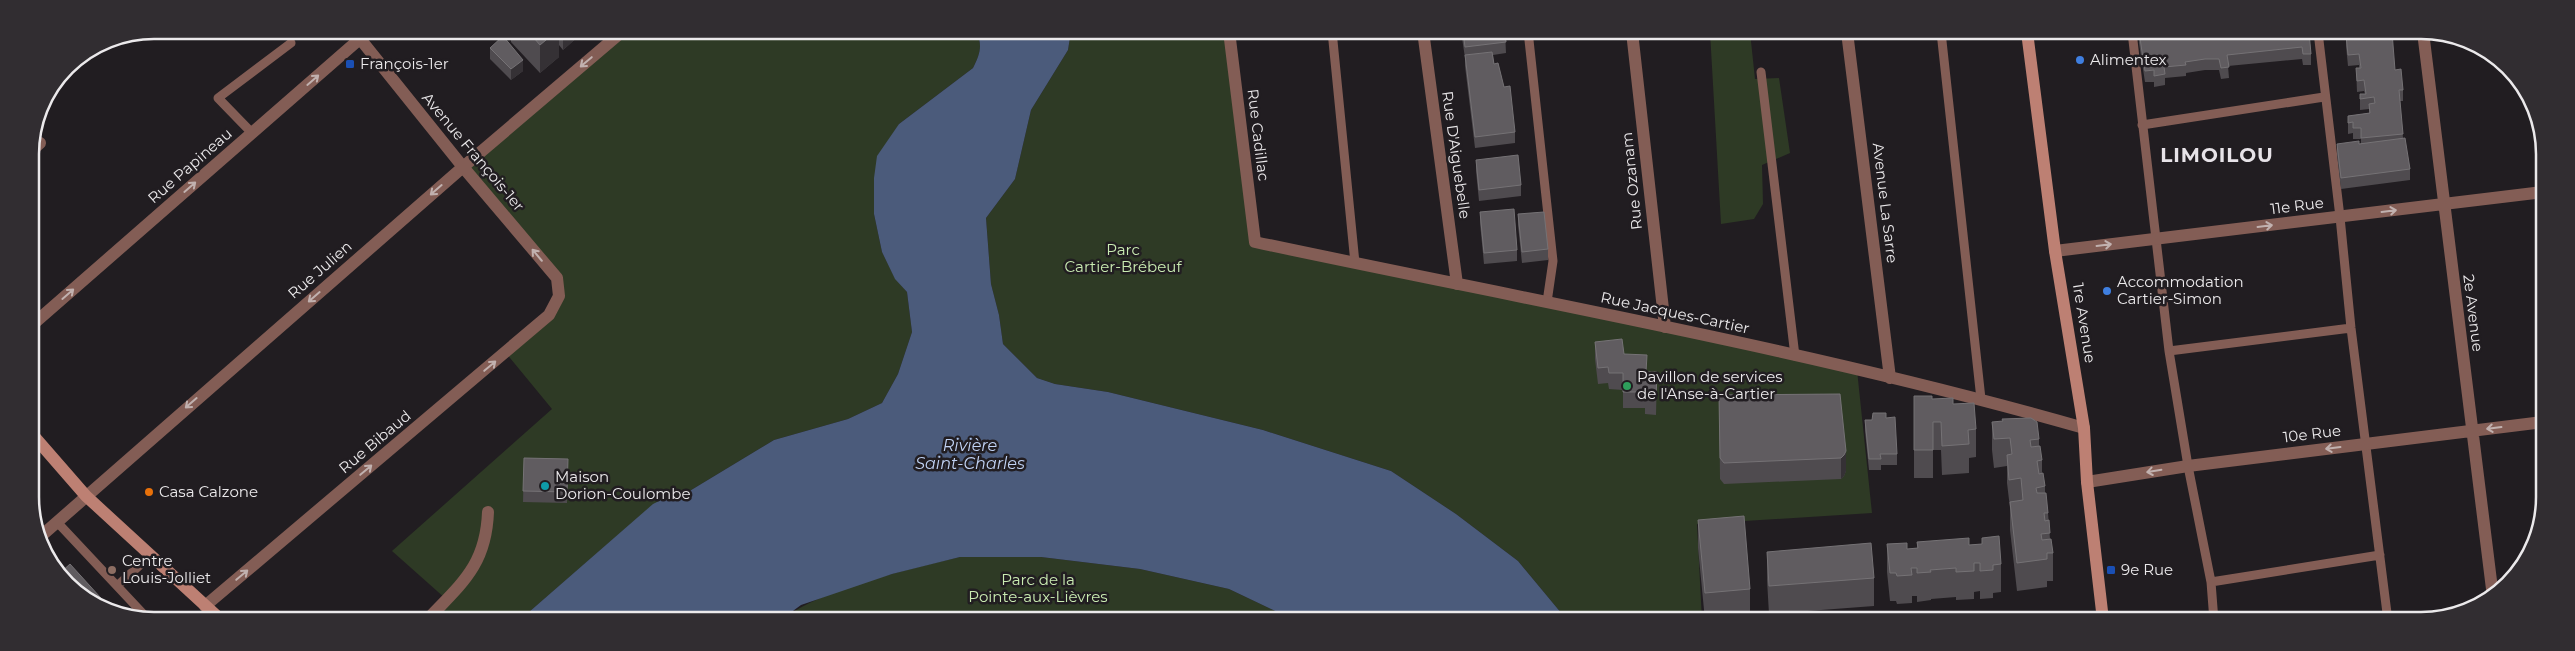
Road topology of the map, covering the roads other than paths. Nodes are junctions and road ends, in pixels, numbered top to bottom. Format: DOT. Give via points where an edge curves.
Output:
graph roads {
  1 [pos="351,39"];
  2 [pos="360,39"];
  3 [pos="613,39"];
  4 [pos="1230,39"];
  5 [pos="1333,39"];
  6 [pos="1424,39"];
  7 [pos="1529,39"];
  8 [pos="1633,39"];
  9 [pos="1849,39"];
  10 [pos="1942,39"];
  11 [pos="2028,39"];
  12 [pos="2133,39"];
  13 [pos="2319,39"];
  14 [pos="2424,39"];
  15 [pos="291,43"];
  16 [pos="1761,72"];
  17 [pos="2324,97"];
  18 [pos="2142,125"];
  19 [pos="252,133"];
  20 [pos="463,167"];
  21 [pos="2536,193"];
  22 [pos="2443,204"];
  23 [pos="2340,217"];
  24 [pos="2157,238"];
  25 [pos="1255,242"];
  26 [pos="2055,251"];
  27 [pos="1355,263"];
  28 [pos="1457,284"];
  29 [pos="560,296"];
  30 [pos="1547,302"];
  31 [pos="39,319"];
  32 [pos="1665,327"];
  33 [pos="2351,328"];
  34 [pos="2169,350"];
  35 [pos="1795,356"];
  36 [pos="1890,378"];
  37 [pos="1981,398"];
  38 [pos="2536,423"];
  39 [pos="2084,428"];
  40 [pos="2472,431"];
  41 [pos="39,442"];
  42 [pos="2366,444"];
  43 [pos="2188,466"];
  44 [pos="2087,482"];
  45 [pos="86,496"];
  46 [pos="488,512"];
  47 [pos="57,522"];
  48 [pos="45,533"];
  49 [pos="2380,554"];
  50 [pos="151,555"];
  51 [pos="2211,582"];
  52 [pos="117,586"];
  53 [pos="2492,588"];
  54 [pos="204,606"];
  55 [pos="141,611"];
  56 [pos="211,612"];
  57 [pos="434,612"];
  58 [pos="2102,612"];
  59 [pos="2213,612"];
  60 [pos="2387,612"];
  19 -- 1 [label="street, Rue Papineau, one-way"];
  2 -- 20 [label="street, Avenue François-1er"];
  3 -- 20 [label="street, Rue Julien, one-way"];
  4 -- 25 [label="street, Rue Cadillac"];
  5 -- 27 [label="lane"];
  6 -- 28 [label="street, Rue D'Aiguebelle"];
  7 -- 30 [label="lane" via="1553,261"];
  8 -- 32 [label="street, Rue Ozanam"];
  9 -- 36 [label="street, Avenue La Sarre"];
  10 -- 37 [label="lane"];
  11 -- 26 [label="street, 1re Avenue"];
  12 -- 18 [label="lane"];
  13 -- 17 [label="lane"];
  14 -- 22 [label="street, 2e Avenue"];
  15 -- 19 [label="lane" via="218,98"];
  16 -- 35 [label="lane"];
  17 -- 18 [label="lane"];
  17 -- 23 [label="lane"];
  18 -- 24 [label="lane"];
  31 -- 19 [label="street, Rue Papineau, one-way"];
  29 -- 20 [label="street, Avenue François-1er, one-way" via="557,278"];
  20 -- 45 [label="street, Rue Julien, one-way"];
  21 -- 22 [label="street, 11e Rue"];
  23 -- 22 [label="street, 11e Rue, one-way"];
  22 -- 40 [label="street, 2e Avenue"];
  24 -- 23 [label="street, 11e Rue, one-way"];
  23 -- 33 [label="lane"];
  26 -- 24 [label="street, 11e Rue, one-way"];
  24 -- 34 [label="lane"];
  25 -- 27 [label="street, Rue Jacques-Cartier"];
  26 -- 39 [label="street, 1re Avenue"];
  27 -- 28 [label="street, Rue Jacques-Cartier"];
  28 -- 30 [label="street, Rue Jacques-Cartier"];
  54 -- 29 [label="street, Rue Bibaud, one-way" via="549,315"];
  30 -- 32 [label="street, Rue Jacques-Cartier"];
  32 -- 35 [label="street, Rue Jacques-Cartier"];
  33 -- 34 [label="lane"];
  33 -- 42 [label="lane"];
  34 -- 43 [label="lane"];
  35 -- 36 [label="street, Rue Jacques-Cartier"];
  36 -- 37 [label="street, Rue Jacques-Cartier"];
  37 -- 39 [label="street, Rue Jacques-Cartier"];
  38 -- 40 [label="street, 10e Rue, one-way"];
  39 -- 44 [label="street, 1re Avenue"];
  40 -- 42 [label="street, 10e Rue"];
  40 -- 53 [label="street, 2e Avenue"];
  41 -- 45 [label="street"];
  42 -- 43 [label="street, 10e Rue, one-way"];
  42 -- 49 [label="lane"];
  43 -- 44 [label="street, 10e Rue, one-way"];
  43 -- 51 [label="lane"];
  44 -- 58 [label="street, 1re Avenue"];
  45 -- 47 [label="street, Rue Julien"];
  45 -- 50 [label="street"];
  46 -- 57 [label="street" via="484,549"];
  47 -- 48 [label="street, Rue Julien"];
  47 -- 52 [label="lane"];
  49 -- 51 [label="lane"];
  49 -- 60 [label="lane"];
  50 -- 52 [label="lane"];
  50 -- 54 [label="street"];
  51 -- 59 [label="lane"];
  52 -- 55 [label="lane"];
  54 -- 56 [label="street"];
}
